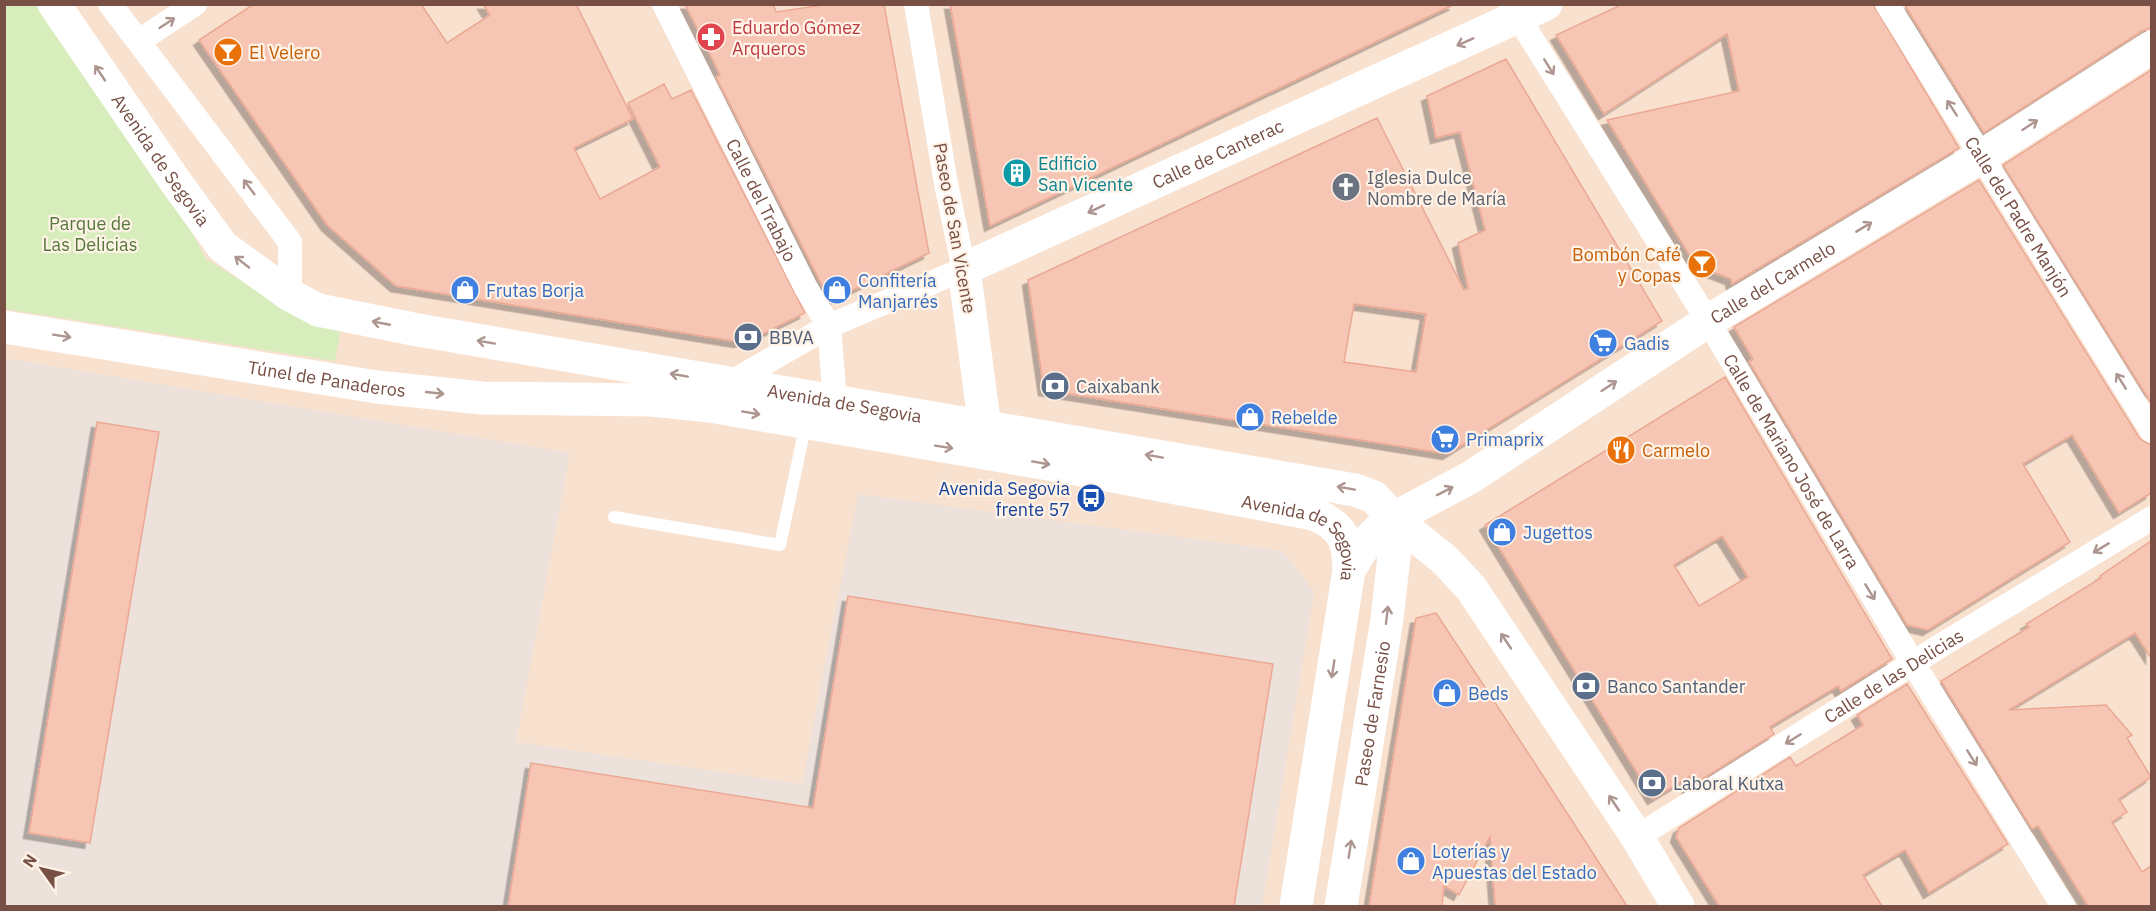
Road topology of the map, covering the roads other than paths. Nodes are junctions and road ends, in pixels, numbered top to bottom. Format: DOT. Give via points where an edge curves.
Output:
graph roads {
  1 [pos="54,4"];
  2 [pos="110,4"];
  3 [pos="195,4"];
  4 [pos="664,4"];
  5 [pos="916,4"];
  6 [pos="1887,4"];
  7 [pos="1524,9"];
  8 [pos="139,41"];
  9 [pos="2151,47"];
  10 [pos="1982,156"];
  11 [pos="964,269"];
  12 [pos="290,295"];
  13 [pos="1708,321"];
  14 [pos="829,326"];
  15 [pos="4,327"];
  16 [pos="730,383"];
  17 [pos="652,400"];
  18 [pos="835,401"];
  19 [pos="806,422"];
  20 [pos="2151,431"];
  21 [pos="984,440"];
  22 [pos="614,517"];
  23 [pos="2151,518"];
  24 [pos="1394,519"];
  25 [pos="1349,570"];
  26 [pos="1913,663"];
  27 [pos="1637,837"];
  28 [pos="1296,906"];
  29 [pos="1341,906"];
  30 [pos="1678,906"];
  31 [pos="2063,906"];
  12 -- 1 [label="main road, Avenida de Segovia, one-way" via="223,247"];
  2 -- 8 [label="street"];
  8 -- 3 [label="street, one-way"];
  4 -- 14 [label="street, Calle del Trabajo" via="806,288"];
  5 -- 11 [label="street, Paseo de San Vicente"];
  10 -- 6 [label="street, Calle del Padre Manjón, one-way"];
  7 -- 11 [label="main road, Calle de Canterac, one-way"];
  7 -- 13 [label="street, Calle de Mariano José de Larra, one-way"];
  12 -- 8 [label="street, one-way" via="290,242"];
  10 -- 9 [label="main road, Calle del Carmelo, one-way"];
  13 -- 10 [label="main road, Calle del Carmelo, one-way"];
  20 -- 10 [label="street, Calle del Padre Manjón, one-way"];
  11 -- 14 [label="street, Calle de Canterac"];
  11 -- 21 [label="main road, Paseo de San Vicente"];
  16 -- 12 [label="main road, Avenida de Segovia, one-way" via="344,316 318,310"];
  24 -- 13 [label="main road, Calle del Carmelo, one-way" via="1471,477"];
  13 -- 26 [label="street, Calle de Mariano José de Larra, one-way"];
  14 -- 16 [label="street, Calle de Canterac"];
  14 -- 18 [label="street, Calle del Trabajo"];
  15 -- 17 [label="main road, Túnel de Panaderos, one-way" via="388,388 482,398"];
  16 -- 18 [label="main road, Avenida de Segovia"];
  17 -- 19 [label="main road, Avenida de Segovia, one-way"];
  18 -- 21 [label="main road, Avenida de Segovia"];
  19 -- 21 [label="main road, Avenida de Segovia, one-way"];
  19 -- 22 [label="lane" via="780,545"];
  24 -- 21 [label="main road, Avenida de Segovia, one-way" via="1374,497 1355,490"];
  21 -- 25 [label="main road, Avenida de Segovia, one-way" via="1314,514 1332,521 1342,534 1349,551"];
  23 -- 26 [label="street, Calle de las Delicias, one-way"];
  24 -- 25 [label="main road, Avenida de Segovia" via="1384,523 1366,543"];
  27 -- 24 [label="main road, Avenida de Segovia, one-way" via="1471,588 1424,541"];
  29 -- 24 [label="main road, Paseo de Farnesio, one-way" via="1387,619"];
  25 -- 28 [label="main road, one-way"];
  26 -- 27 [label="street, Calle de las Delicias, one-way"];
  26 -- 31 [label="street, Calle de Mariano José de Larra, one-way"];
  27 -- 30 [label="main road, Avenida de Segovia"];
}
